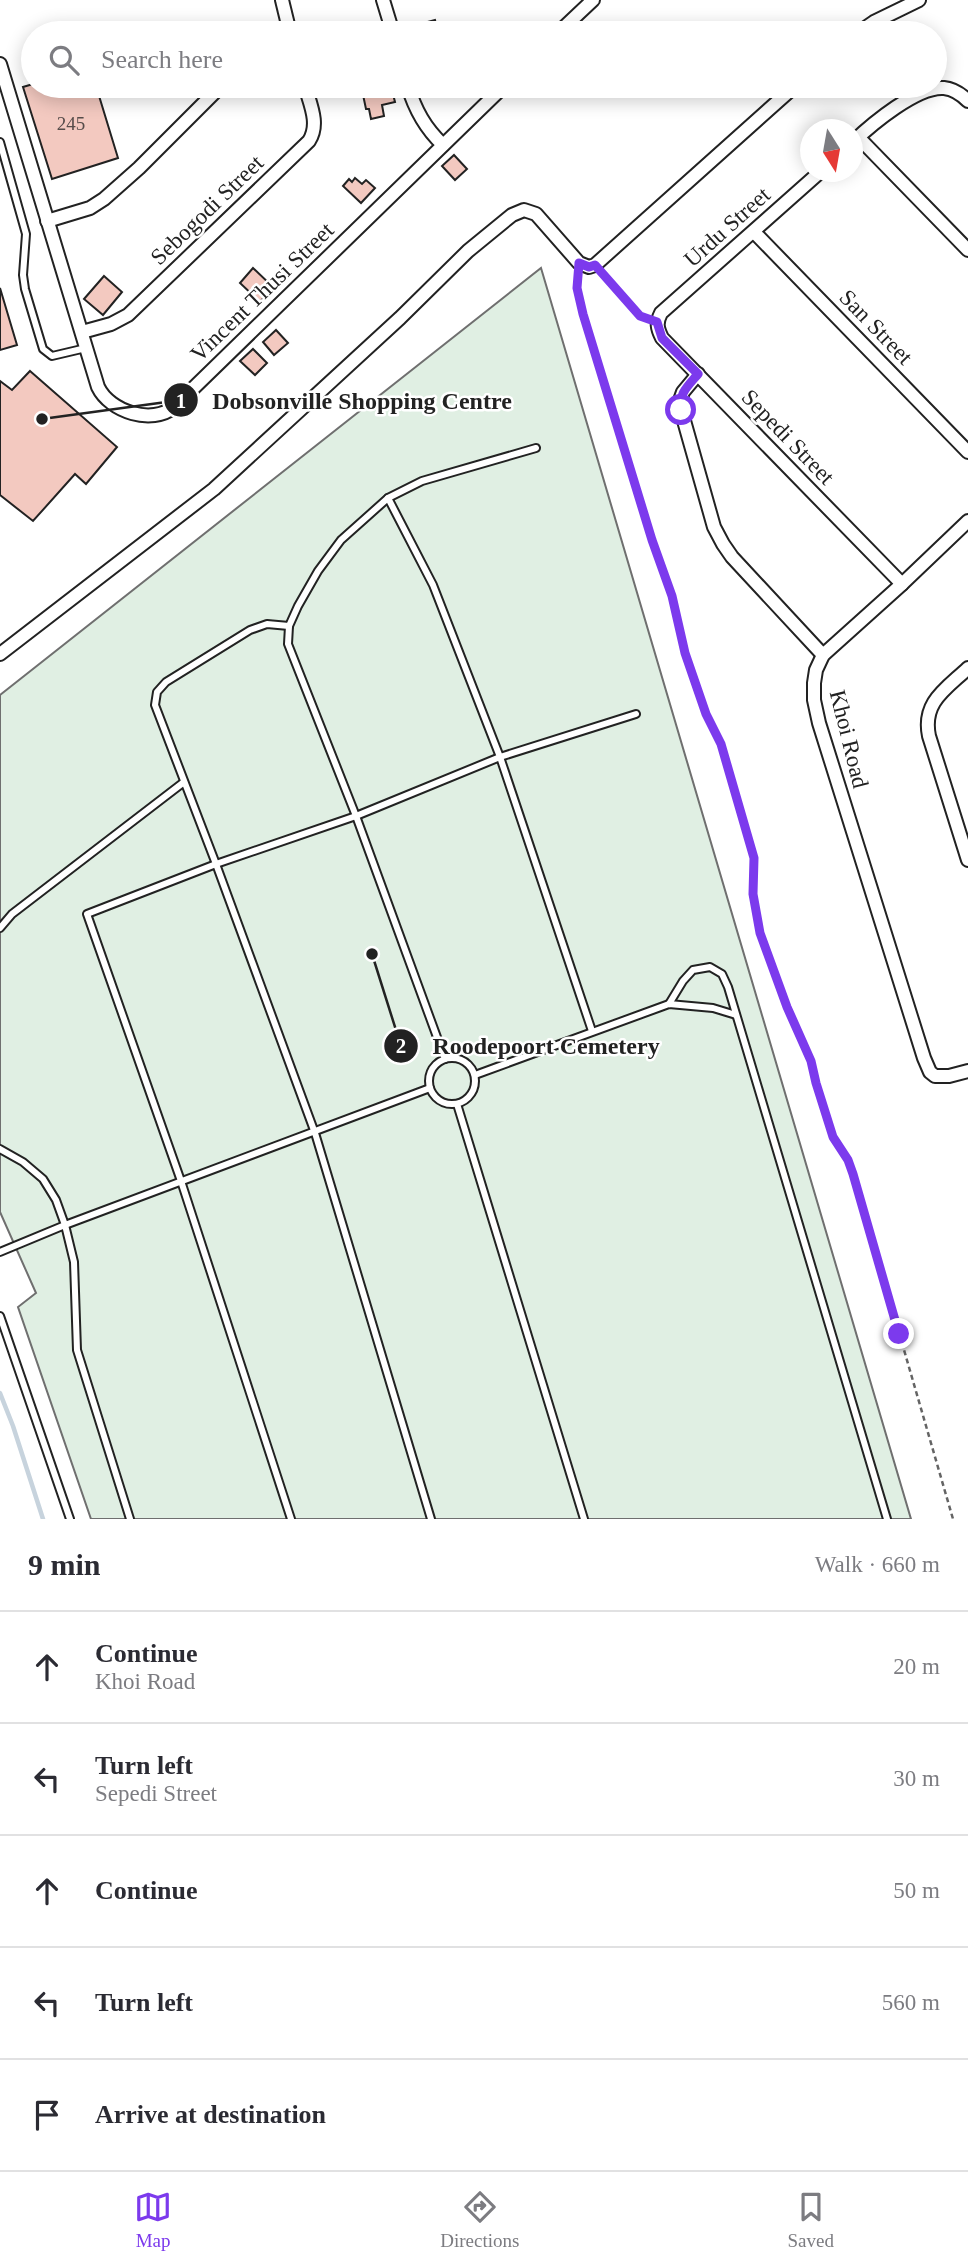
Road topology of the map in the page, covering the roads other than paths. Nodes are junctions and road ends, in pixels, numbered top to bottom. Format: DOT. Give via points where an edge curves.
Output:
graph roads {
  1 [pos="383,0"];
  2 [pos="593,0"];
  3 [pos="919,0"];
  4 [pos="282,1"];
  5 [pos="287,21"];
  6 [pos="389,21"];
  7 [pos="571,21"];
  8 [pos="876,21"];
  9 [pos="0,64"];
  10 [pos="947,89"];
  11 [pos="209,98"];
  12 [pos="308,98"];
  13 [pos="412,98"];
  14 [pos="492,98"];
  15 [pos="781,98"];
  16 [pos="913,98"];
  17 [pos="968,101"];
  18 [pos="863,133"];
  19 [pos="0,142"];
  20 [pos="443,145"];
  21 [pos="863,147"];
  22 [pos="809,182"];
  23 [pos="47,221"];
  24 [pos="754,232"];
  25 [pos="968,250"];
  26 [pos="659,318"];
  27 [pos="82,332"];
  28 [pos="86,348"];
  29 [pos="698,374"];
  30 [pos="536,448"];
  31 [pos="968,452"];
  32 [pos="388,498"];
  33 [pos="968,521"];
  34 [pos="902,584"];
  35 [pos="289,626"];
  36 [pos="0,654"];
  37 [pos="823,655"];
  38 [pos="968,668"];
  39 [pos="636,714"];
  40 [pos="500,757"];
  41 [pos="184,782"];
  42 [pos="356,816"];
  43 [pos="968,860"];
  44 [pos="216,864"];
  45 [pos="0,928"];
  46 [pos="669,1004"];
  47 [pos="736,1015"];
  48 [pos="592,1031"];
  49 [pos="445,1059"];
  50 [pos="968,1071"];
  51 [pos="475,1075"];
  52 [pos="430,1088"];
  53 [pos="457,1104"];
  54 [pos="315,1133"];
  55 [pos="0,1149"];
  56 [pos="181,1181"];
  57 [pos="65,1225"];
  58 [pos="0,1252"];
  59 [pos="0,1316"];
  60 [pos="70,1519"];
  61 [pos="130,1519"];
  62 [pos="291,1519"];
  63 [pos="431,1519"];
  64 [pos="584,1519"];
  65 [pos="887,1519"];
  1 -- 6 [label="street"];
  2 -- 7 [label="street"];
  3 -- 8 [label="street"];
  4 -- 5 [label="street"];
  9 -- 23 [label="street, Vincent Thusi Street"];
  10 -- 17 [label="street"];
  11 -- 23 [label="street" via="104,199"];
  12 -- 27 [label="street, Sebogodi Street" via="315,124 309,141 128,315"];
  13 -- 20 [label="street" via="423,122"];
  14 -- 20 [label="street, Vincent Thusi Street"];
  15 -- 36 [label="street" via="595,265 579,263 536,214 524,210 512,215 214,489"];
  16 -- 18 [label="street"];
  19 -- 28 [label="lane" via="26,234 25,289 43,349 52,356"];
  20 -- 28 [label="street, Vincent Thusi Street" via="164,414 152,417 108,401 98,387"];
  21 -- 25 [label="street"];
  22 -- 24 [label="street, Urdu Street"];
  23 -- 27 [label="street, Vincent Thusi Street"];
  24 -- 26 [label="street, Urdu Street"];
  24 -- 31 [label="street, San Street"];
  26 -- 29 [label="street, Sepedi Street" via="662,338"];
  27 -- 28 [label="street, Vincent Thusi Street"];
  29 -- 34 [label="street, Sepedi Street"];
  29 -- 37 [label="street" via="679,403 715,527 732,557"];
  30 -- 32 [label="lane" via="422,481"];
  32 -- 35 [label="lane" via="341,540 306,590"];
  32 -- 40 [label="lane" via="433,585"];
  33 -- 34 [label="street"];
  34 -- 37 [label="street"];
  35 -- 41 [label="lane" via="267,624 250,630 157,692 160,722"];
  35 -- 42 [label="lane" via="288,644"];
  37 -- 50 [label="street, Khoi Road" via="814,683 819,723 925,1058 935,1076"];
  38 -- 43 [label="street" via="932,705 927,726"];
  39 -- 40 [label="lane"];
  40 -- 42 [label="lane"];
  40 -- 48 [label="lane"];
  41 -- 44 [label="lane"];
  41 -- 45 [label="lane" via="12,914"];
  42 -- 44 [label="lane"];
  42 -- 49 [label="lane"];
  44 -- 54 [label="lane"];
  44 -- 56 [label="lane" via="87,914"];
  46 -- 47 [label="lane"];
  46 -- 47 [label="lane" via="693,970 710,967 722,974"];
  46 -- 48 [label="lane"];
  47 -- 65 [label="lane"];
  48 -- 51 [label="lane"];
  49 -- 51 [label="lane" via="460,1059"];
  49 -- 52 [label="lane" via="433,1068"];
  51 -- 53 [label="lane" via="474,1090"];
  52 -- 53 [label="lane" via="438,1099"];
  52 -- 54 [label="lane"];
  53 -- 64 [label="lane"];
  54 -- 56 [label="lane"];
  54 -- 63 [label="lane"];
  55 -- 57 [label="lane" via="43,1180"];
  56 -- 57 [label="lane"];
  56 -- 62 [label="lane"];
  57 -- 58 [label="lane"];
  57 -- 61 [label="lane" via="74,1262 77,1350"];
  59 -- 60 [label="lane"];
}
